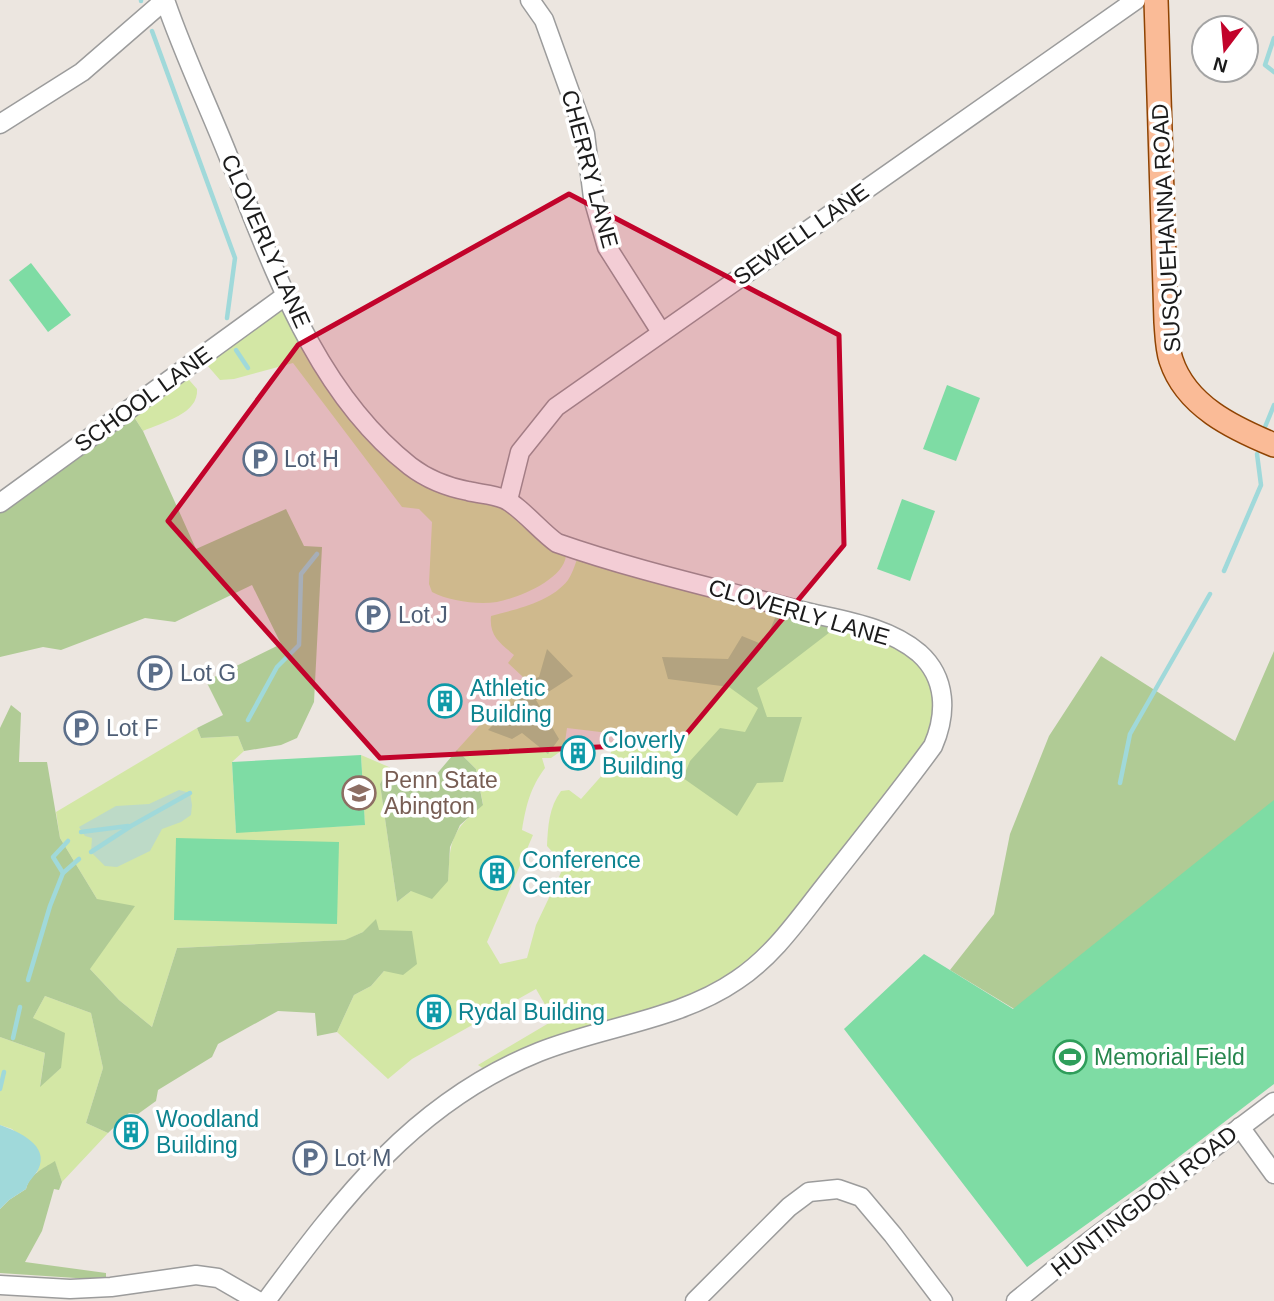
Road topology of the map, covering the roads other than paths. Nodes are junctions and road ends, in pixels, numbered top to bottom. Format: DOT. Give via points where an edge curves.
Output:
graph roads {
  1 [pos="165,0"];
  2 [pos="530,0"];
  3 [pos="1136,0"];
  4 [pos="1156,0"];
  5 [pos="0,124"];
  6 [pos="285,296"];
  7 [pos="661,332"];
  8 [pos="1274,444"];
  9 [pos="508,500"];
  10 [pos="0,503"];
  11 [pos="1274,1102"];
  12 [pos="1240,1127"];
  13 [pos="1274,1174"];
  14 [pos="0,1285"];
  15 [pos="258,1301"];
  16 [pos="266,1301"];
  17 [pos="695,1301"];
  18 [pos="943,1301"];
  19 [pos="1016,1301"];
  1 -- 5 [label="street" via="82,72"];
  1 -- 6 [label="street, CLOVERLY LANE"];
  2 -- 7 [label="street, CHERRY LANE" via="544,20 584,134 593,198 607,247"];
  3 -- 7 [label="street, SEWELL LANE"];
  4 -- 8 [label="main road, SUSQUEHANNA ROAD" via="1171,360 1203,406 1239,430"];
  6 -- 9 [label="street, CLOVERLY LANE" via="326,370 391,450 431,480"];
  6 -- 10 [label="street, SCHOOL LANE"];
  7 -- 9 [label="street, SEWELL LANE" via="556,407 520,452"];
  9 -- 16 [label="street, CLOVERLY LANE" via="557,543 863,626 901,642 933,669 944,701 940,731 792,929 756,966 713,995 540,1052 465,1091 408,1132 365,1174"];
  11 -- 12 [label="street, HUNTINGDON ROAD"];
  12 -- 13 [label="street"];
  12 -- 19 [label="street, HUNTINGDON ROAD"];
  14 -- 15 [label="street" via="84,1289 196,1275 218,1278"];
  17 -- 18 [label="street" via="808,1192 838,1189 861,1197"];
}
